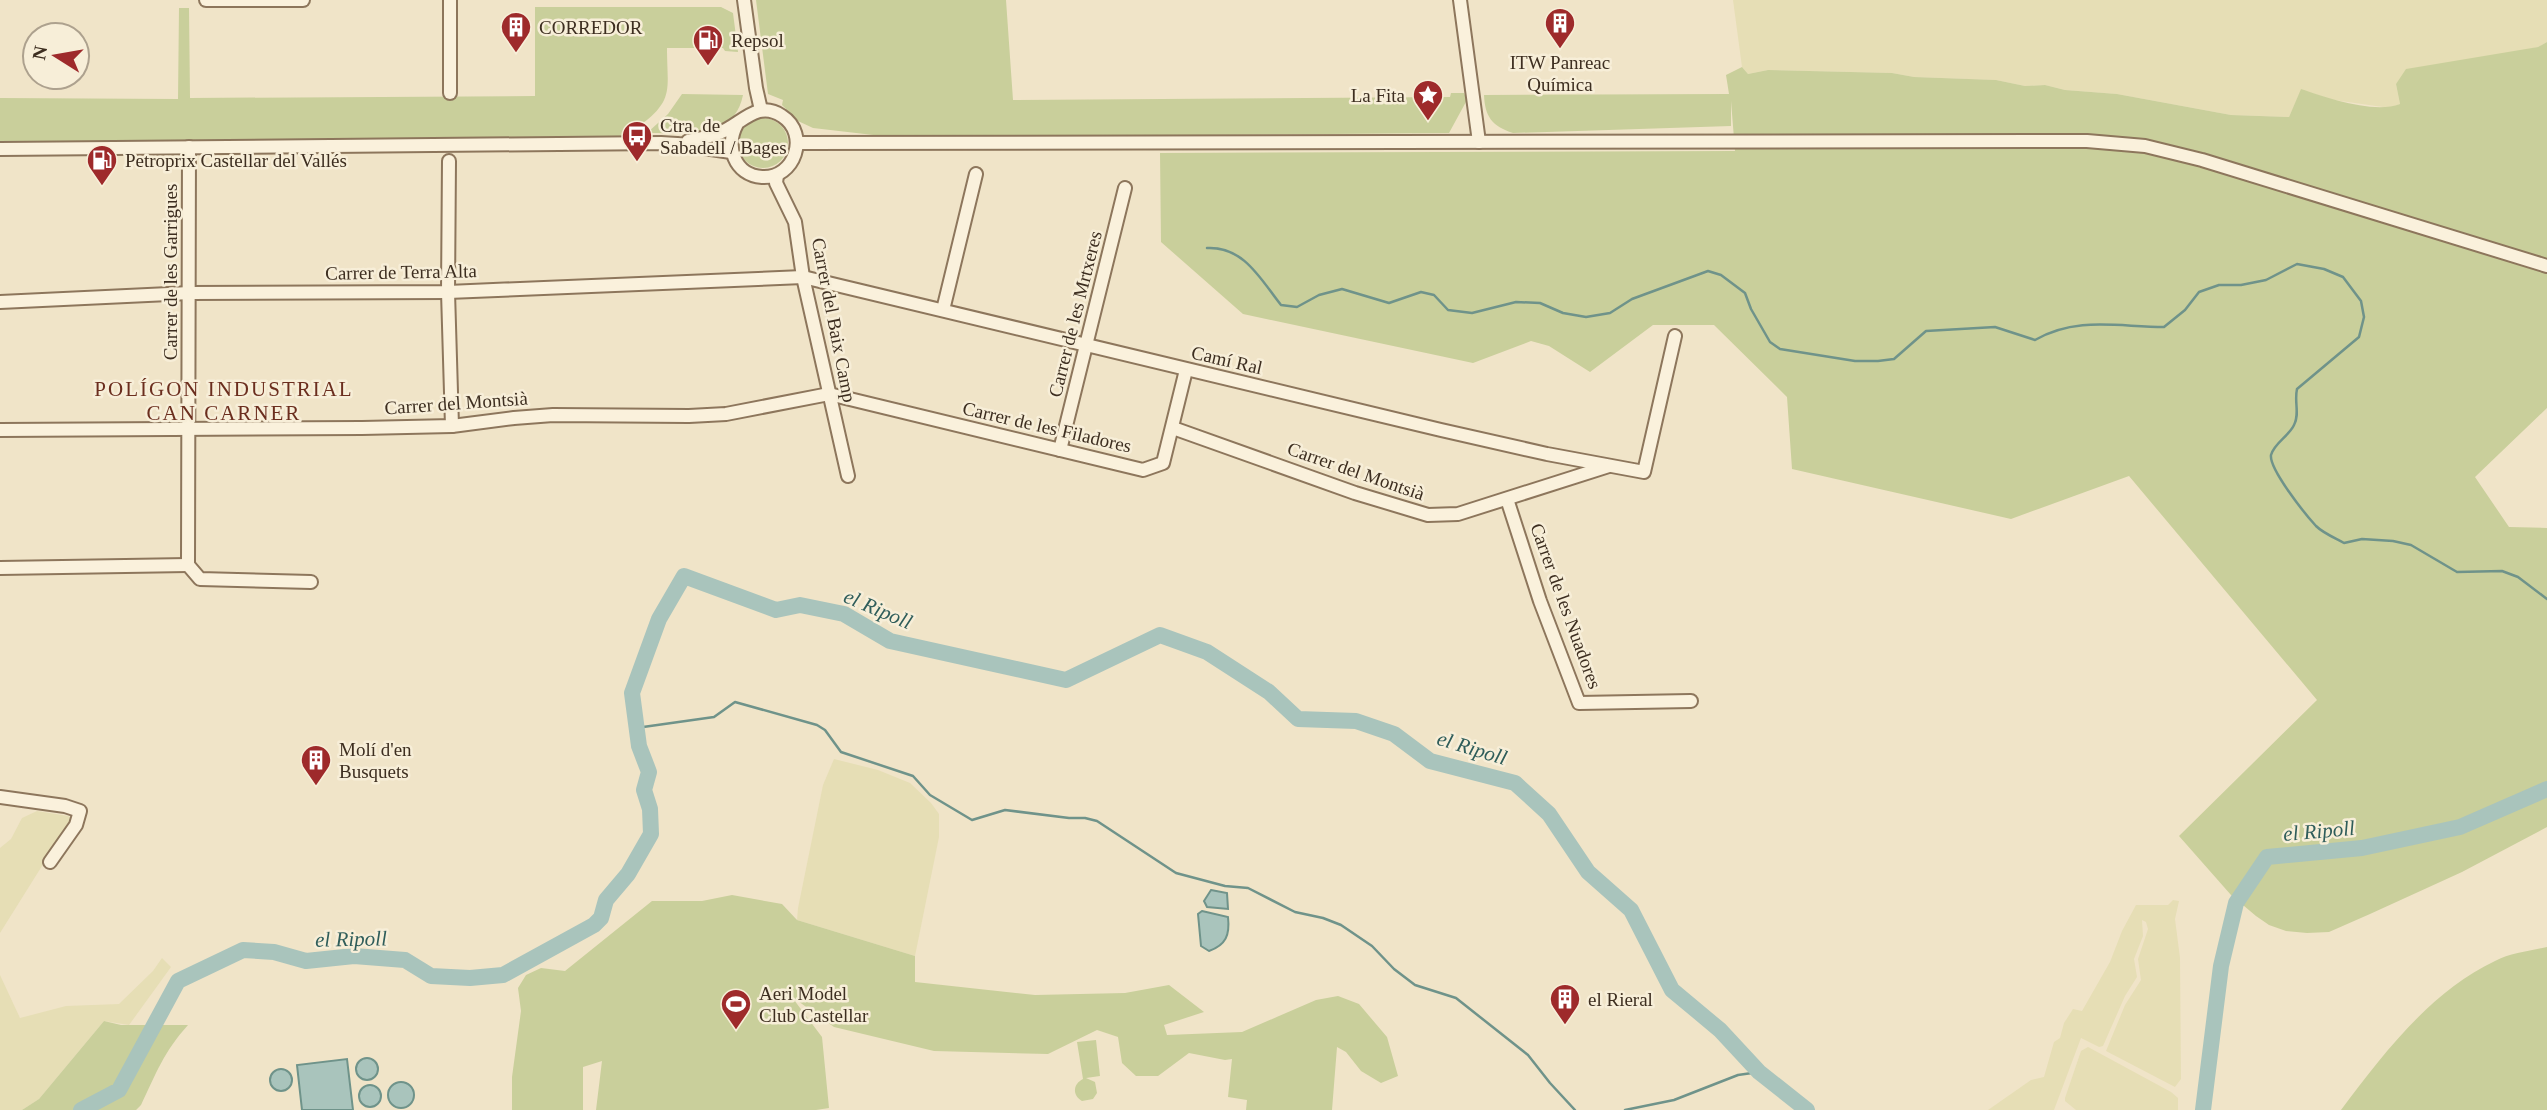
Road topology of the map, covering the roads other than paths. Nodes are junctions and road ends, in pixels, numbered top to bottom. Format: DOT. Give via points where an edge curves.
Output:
graph roads {
  1 [pos="206,0"];
  2 [pos="303,0"];
  3 [pos="450,0"];
  4 [pos="744,0"];
  5 [pos="1460,0"];
  6 [pos="450,93"];
  7 [pos="761,110"];
  8 [pos="737,124"];
  9 [pos="1479,142"];
  10 [pos="797,143"];
  11 [pos="677,144"];
  12 [pos="189,147"];
  13 [pos="0,149"];
  14 [pos="732,152"];
  15 [pos="449,161"];
  16 [pos="976,174"];
  17 [pos="777,175"];
  18 [pos="1125,188"];
  19 [pos="2547,266"];
  20 [pos="803,277"];
  21 [pos="448,292"];
  22 [pos="190,293"];
  23 [pos="0,302"];
  24 [pos="943,310"];
  25 [pos="1675,336"];
  26 [pos="1088,346"];
  27 [pos="1186,370"];
  28 [pos="829,394"];
  29 [pos="452,426"];
  30 [pos="1173,428"];
  31 [pos="0,430"];
  32 [pos="189,430"];
  33 [pos="1060,450"];
  34 [pos="1610,466"];
  35 [pos="848,476"];
  36 [pos="1507,499"];
  37 [pos="188,565"];
  38 [pos="0,568"];
  39 [pos="311,582"];
  40 [pos="1691,701"];
  41 [pos="0,797"];
  42 [pos="50,862"];
  1 -- 2 [label="street"];
  3 -- 6 [label="street"];
  4 -- 7 [label="street"];
  5 -- 9 [label="street"];
  7 -- 8 [label="street"];
  7 -- 10 [label="street" via="782,116 795,132"];
  8 -- 11 [label="street"];
  8 -- 14 [label="street"];
  9 -- 10 [label="street"];
  9 -- 19 [label="street" via="2126,143 2226,167"];
  10 -- 17 [label="street" via="792,162"];
  11 -- 12 [label="street"];
  11 -- 14 [label="street"];
  12 -- 13 [label="street"];
  12 -- 22 [label="street, Carrer de les Garrigues"];
  14 -- 17 [label="street" via="749,174"];
  15 -- 21 [label="street"];
  16 -- 24 [label="street"];
  17 -- 20 [label="street, Carrer del Baix Camp" via="776,183 795,222"];
  18 -- 26 [label="street, Carrer de les Mrtxeres"];
  20 -- 21 [label="street, Carrer de Terra Alta"];
  20 -- 24 [label="street, Camí Ral"];
  20 -- 28 [label="street, Carrer del Baix Camp"];
  21 -- 22 [label="street, Carrer de Terra Alta"];
  21 -- 29 [label="street"];
  22 -- 23 [label="street, Carrer de Terra Alta"];
  22 -- 32 [label="street, Carrer de les Garrigues"];
  24 -- 26 [label="street, Camí Ral"];
  25 -- 34 [label="street, Camí Ral" via="1644,472"];
  26 -- 27 [label="street, Camí Ral"];
  26 -- 33 [label="street, Carrer de les Mrtxeres"];
  27 -- 30 [label="street, Carrer de les Filadores"];
  27 -- 34 [label="street, Camí Ral"];
  28 -- 29 [label="street, Carrer del Montsià" via="726,414 553,415"];
  28 -- 33 [label="street, Carrer de les Filadores"];
  28 -- 35 [label="street, Carrer del Baix Camp"];
  29 -- 32 [label="street, Carrer del Montsià"];
  30 -- 33 [label="street, Carrer de les Filadores" via="1164,463 1143,470"];
  30 -- 36 [label="street, Carrer del Montsià" via="1428,515 1458,514"];
  31 -- 32 [label="street, Carrer del Montsià"];
  32 -- 37 [label="street, Carrer de les Garrigues"];
  34 -- 36 [label="street, Carrer del Montsià"];
  36 -- 40 [label="street, Carrer de les Nuadores" via="1579,703"];
  37 -- 38 [label="street"];
  37 -- 39 [label="street" via="200,579"];
  41 -- 42 [label="street" via="80,811 76,825"];
}
